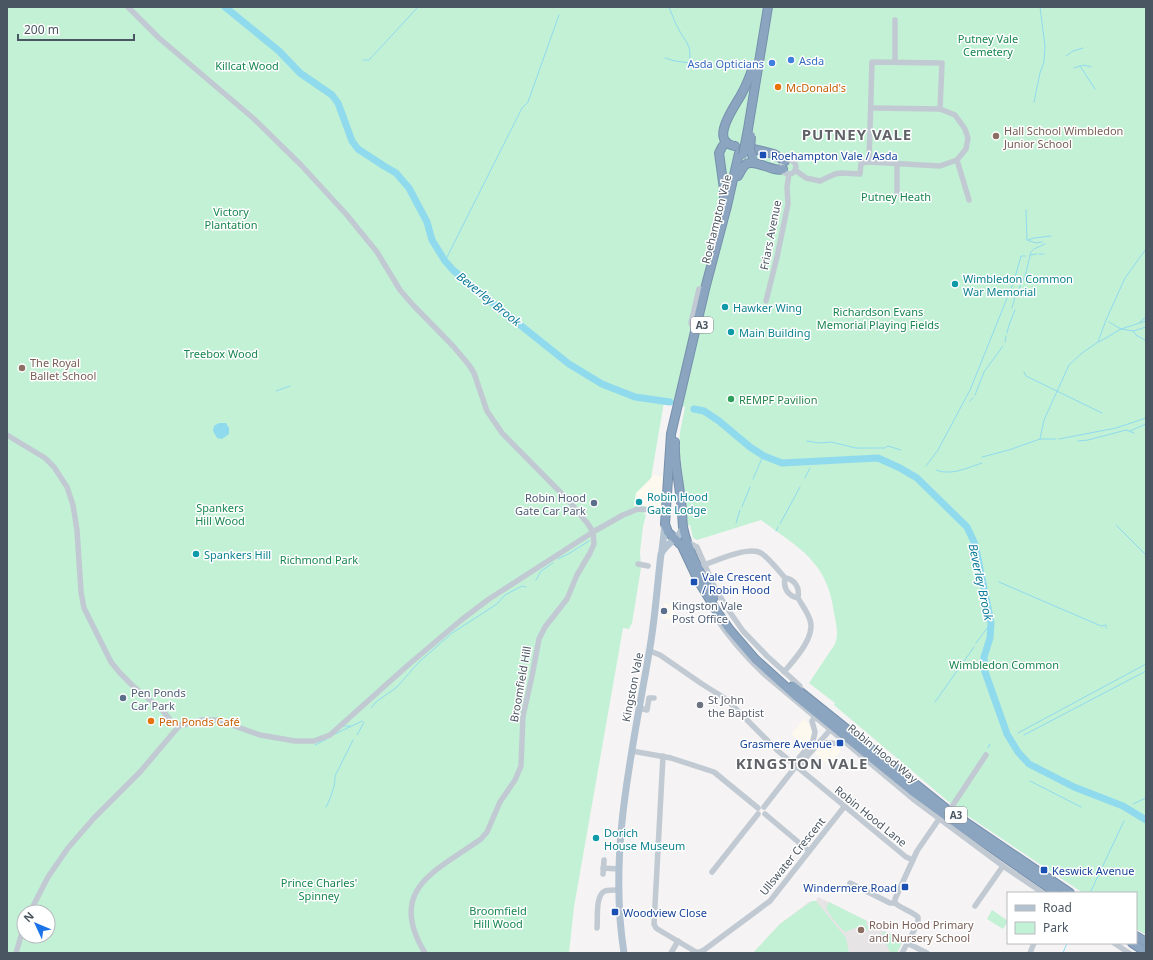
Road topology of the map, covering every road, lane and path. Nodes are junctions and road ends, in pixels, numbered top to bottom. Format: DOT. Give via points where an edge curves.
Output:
graph roads {
  1 [pos="128,7"];
  2 [pos="764,7"];
  3 [pos="768,7"];
  4 [pos="895,20"];
  5 [pos="895,62"];
  6 [pos="754,67"];
  7 [pos="872,108"];
  8 [pos="940,110"];
  9 [pos="747,131"];
  10 [pos="726,142"];
  11 [pos="739,151"];
  12 [pos="754,153"];
  13 [pos="957,160"];
  14 [pos="869,162"];
  15 [pos="897,163"];
  16 [pos="760,164"];
  17 [pos="786,168"];
  18 [pos="795,170"];
  19 [pos="738,176"];
  20 [pos="897,194"];
  21 [pos="969,200"];
  22 [pos="718,242"];
  23 [pos="766,300"];
  24 [pos="7,435"];
  25 [pos="673,435"];
  26 [pos="666,511"];
  27 [pos="665,524"];
  28 [pos="683,526"];
  29 [pos="593,532"];
  30 [pos="675,539"];
  31 [pos="687,542"];
  32 [pos="662,554"];
  33 [pos="638,564"];
  34 [pos="704,564"];
  35 [pos="654,566"];
  36 [pos="785,578"];
  37 [pos="798,598"];
  38 [pos="715,613"];
  39 [pos="650,652"];
  40 [pos="784,672"];
  41 [pos="800,692"];
  42 [pos="654,698"];
  43 [pos="639,708"];
  44 [pos="814,718"];
  45 [pos="180,725"];
  46 [pos="829,731"];
  47 [pos="845,742"];
  48 [pos="817,746"];
  49 [pos="632,751"];
  50 [pos="986,755"];
  51 [pos="663,756"];
  52 [pos="796,766"];
  53 [pos="844,807"];
  54 [pos="760,810"];
  55 [pos="949,811"];
  56 [pos="939,819"];
  57 [pos="809,851"];
  58 [pos="604,860"];
  59 [pos="913,860"];
  60 [pos="1003,866"];
  61 [pos="604,868"];
  62 [pos="619,869"];
  63 [pos="712,872"];
  64 [pos="603,874"];
  65 [pos="850,883"];
  66 [pos="618,890"];
  67 [pos="1042,892"];
  68 [pos="1055,892"];
  69 [pos="1069,892"];
  70 [pos="895,903"];
  71 [pos="34,904"];
  72 [pos="975,906"];
  73 [pos="597,928"];
  74 [pos="1137,937"];
  75 [pos="678,941"];
  76 [pos="1146,942"];
  77 [pos="908,943"];
  78 [pos="1116,944"];
  79 [pos="1134,944"];
  80 [pos="1146,952"];
  81 [pos="425,953"];
  82 [pos="624,953"];
  83 [pos="671,953"];
  84 [pos="902,953"];
  85 [pos="927,953"];
  86 [pos="1129,953"];
  1 -- 29 [label="street" via="159,38 258,124 301,165 346,214 374,248 400,290 469,365 487,411 502,433 569,501"];
  2 -- 6 [label="highway, Roehampton Vale / A3"];
  3 -- 9 [label="highway, A3" via="752,105 753,113"];
  4 -- 5 [label="street"];
  5 -- 7 [label="street" via="872,62"];
  5 -- 8 [label="street" via="942,63"];
  6 -- 9 [label="highway, Roehampton Vale / A3"];
  6 -- 10 [label="highway, A3" via="729,115 724,134"];
  7 -- 8 [label="street"];
  7 -- 14 [label="street"];
  8 -- 13 [label="street" via="955,115 968,133 966,149"];
  9 -- 11 [label="highway, Roehampton Vale / A3"];
  9 -- 12 [label="highway, A3, bridge" via="750,150"];
  10 -- 11 [label="highway"];
  10 -- 22 [label="highway, A3" via="719,153 725,196"];
  11 -- 19 [label="highway, Roehampton Vale / A3"];
  11 -- 22 [label="highway, Roehampton Vale / A3"];
  12 -- 16 [label="highway"];
  12 -- 17 [label="highway" via="774,154"];
  13 -- 15 [label="street" via="940,166"];
  13 -- 21 [label="street"];
  14 -- 15 [label="street"];
  14 -- 18 [label="street" via="861,163 860,174 835,174 820,181 806,178"];
  15 -- 20 [label="street"];
  16 -- 17 [label="highway" via="774,170"];
  16 -- 19 [label="highway" via="747,164"];
  17 -- 18 [label="street"];
  17 -- 18 [label="street" via="790,160 793,161"];
  17 -- 23 [label="street, Friars Avenue" via="788,204"];
  19 -- 25 [label="highway, Roehampton Vale / A3"];
  22 -- 25 [label="highway, Roehampton Vale / A3"];
  24 -- 45 [label="street" via="45,458 67,487 77,530 84,608 112,662 172,722"];
  25 -- 26 [label="highway, A3"];
  25 -- 28 [label="highway, A3"];
  26 -- 27 [label="highway, A3"];
  26 -- 29 [label="street" via="641,509 609,522"];
  27 -- 30 [label="highway, A3"];
  27 -- 32 [label="main road, Kingston Vale"];
  28 -- 30 [label="main road" via="682,533"];
  28 -- 31 [label="highway, Robin Hood Way / A3"];
  29 -- 45 [label="street" via="489,599 460,621 325,737 308,741 275,738 213,720"];
  29 -- 81 [label="street, Broomfield Hill" via="594,544 590,553 567,598 539,639 523,716 521,766 515,780 500,802 487,832 481,839 428,876 411,903 412,919"];
  30 -- 32 [label="main road" via="667,545"];
  30 -- 38 [label="highway, Robin Hood Way / A3" via="682,546"];
  31 -- 34 [label="street, Robin Hood Way" via="696,547"];
  31 -- 41 [label="highway, Robin Hood Way / A3" via="710,588 734,627 763,660"];
  32 -- 35 [label="main road, Kingston Vale"];
  33 -- 35 [label="street"];
  34 -- 36 [label="street" via="752,550 765,556"];
  34 -- 40 [label="street, Robin Hood Way" via="735,621 751,641"];
  35 -- 39 [label="main road, Kingston Vale"];
  36 -- 37 [label="street" via="785,589 793,597"];
  36 -- 37 [label="street" via="794,582 800,593"];
  37 -- 40 [label="street" via="810,620 811,632"];
  38 -- 44 [label="street, Robin Hood Way" via="729,636 754,664"];
  38 -- 68 [label="highway, Robin Hood Way / A3" via="755,660 876,762 936,809"];
  39 -- 43 [label="main road, Kingston Vale"];
  39 -- 52 [label="street, Robin Hood Lane" via="660,655 726,699 765,740"];
  40 -- 41 [label="street, Robin Hood Way" via="800,686"];
  41 -- 55 [label="highway, Robin Hood Way / A3"];
  42 -- 43 [label="street" via="649,698 648,712"];
  43 -- 49 [label="main road, Kingston Vale"];
  44 -- 46 [label="street, Robin Hood Way"];
  44 -- 52 [label="street" via="813,742"];
  45 -- 71 [label="street" via="140,772 68,848 48,877"];
  46 -- 47 [label="street, Robin Hood Way"];
  46 -- 48 [label="street"];
  47 -- 48 [label="street" via="840,745 821,743"];
  47 -- 56 [label="street, Robin Hood Way"];
  48 -- 52 [label="street"];
  49 -- 51 [label="street"];
  49 -- 62 [label="main road, Kingston Vale"];
  50 -- 55 [label="street"];
  51 -- 54 [label="street" via="714,772"];
  51 -- 75 [label="street, Ullswater Crescent" via="654,924 656,928"];
  52 -- 53 [label="street, Robin Hood Lane"];
  52 -- 54 [label="street"];
  53 -- 57 [label="street, Ullswater Crescent"];
  53 -- 59 [label="street, Robin Hood Lane"];
  54 -- 57 [label="street" via="766,811 765,814"];
  54 -- 63 [label="street"];
  55 -- 69 [label="highway, Robin Hood Way / A3"];
  56 -- 59 [label="street"];
  56 -- 60 [label="street, Robin Hood Way"];
  57 -- 75 [label="street, Ullswater Crescent" via="770,900 704,950 696,952"];
  58 -- 61 [label="street"];
  59 -- 70 [label="street"];
  60 -- 67 [label="street, Robin Hood Way"];
  60 -- 72 [label="street"];
  61 -- 62 [label="street"];
  61 -- 64 [label="street"];
  62 -- 66 [label="main road, Kingston Vale"];
  65 -- 70 [label="street" via="890,903"];
  66 -- 73 [label="street" via="606,890 599,897"];
  66 -- 82 [label="main road, Kingston Vale"];
  70 -- 77 [label="street" via="918,917 918,923"];
  74 -- 76 [label="highway"];
  75 -- 83 [label="street"];
  77 -- 84 [label="street"];
  77 -- 85 [label="street"];
  78 -- 86 [label="street"];
  79 -- 80 [label="highway"];
}
